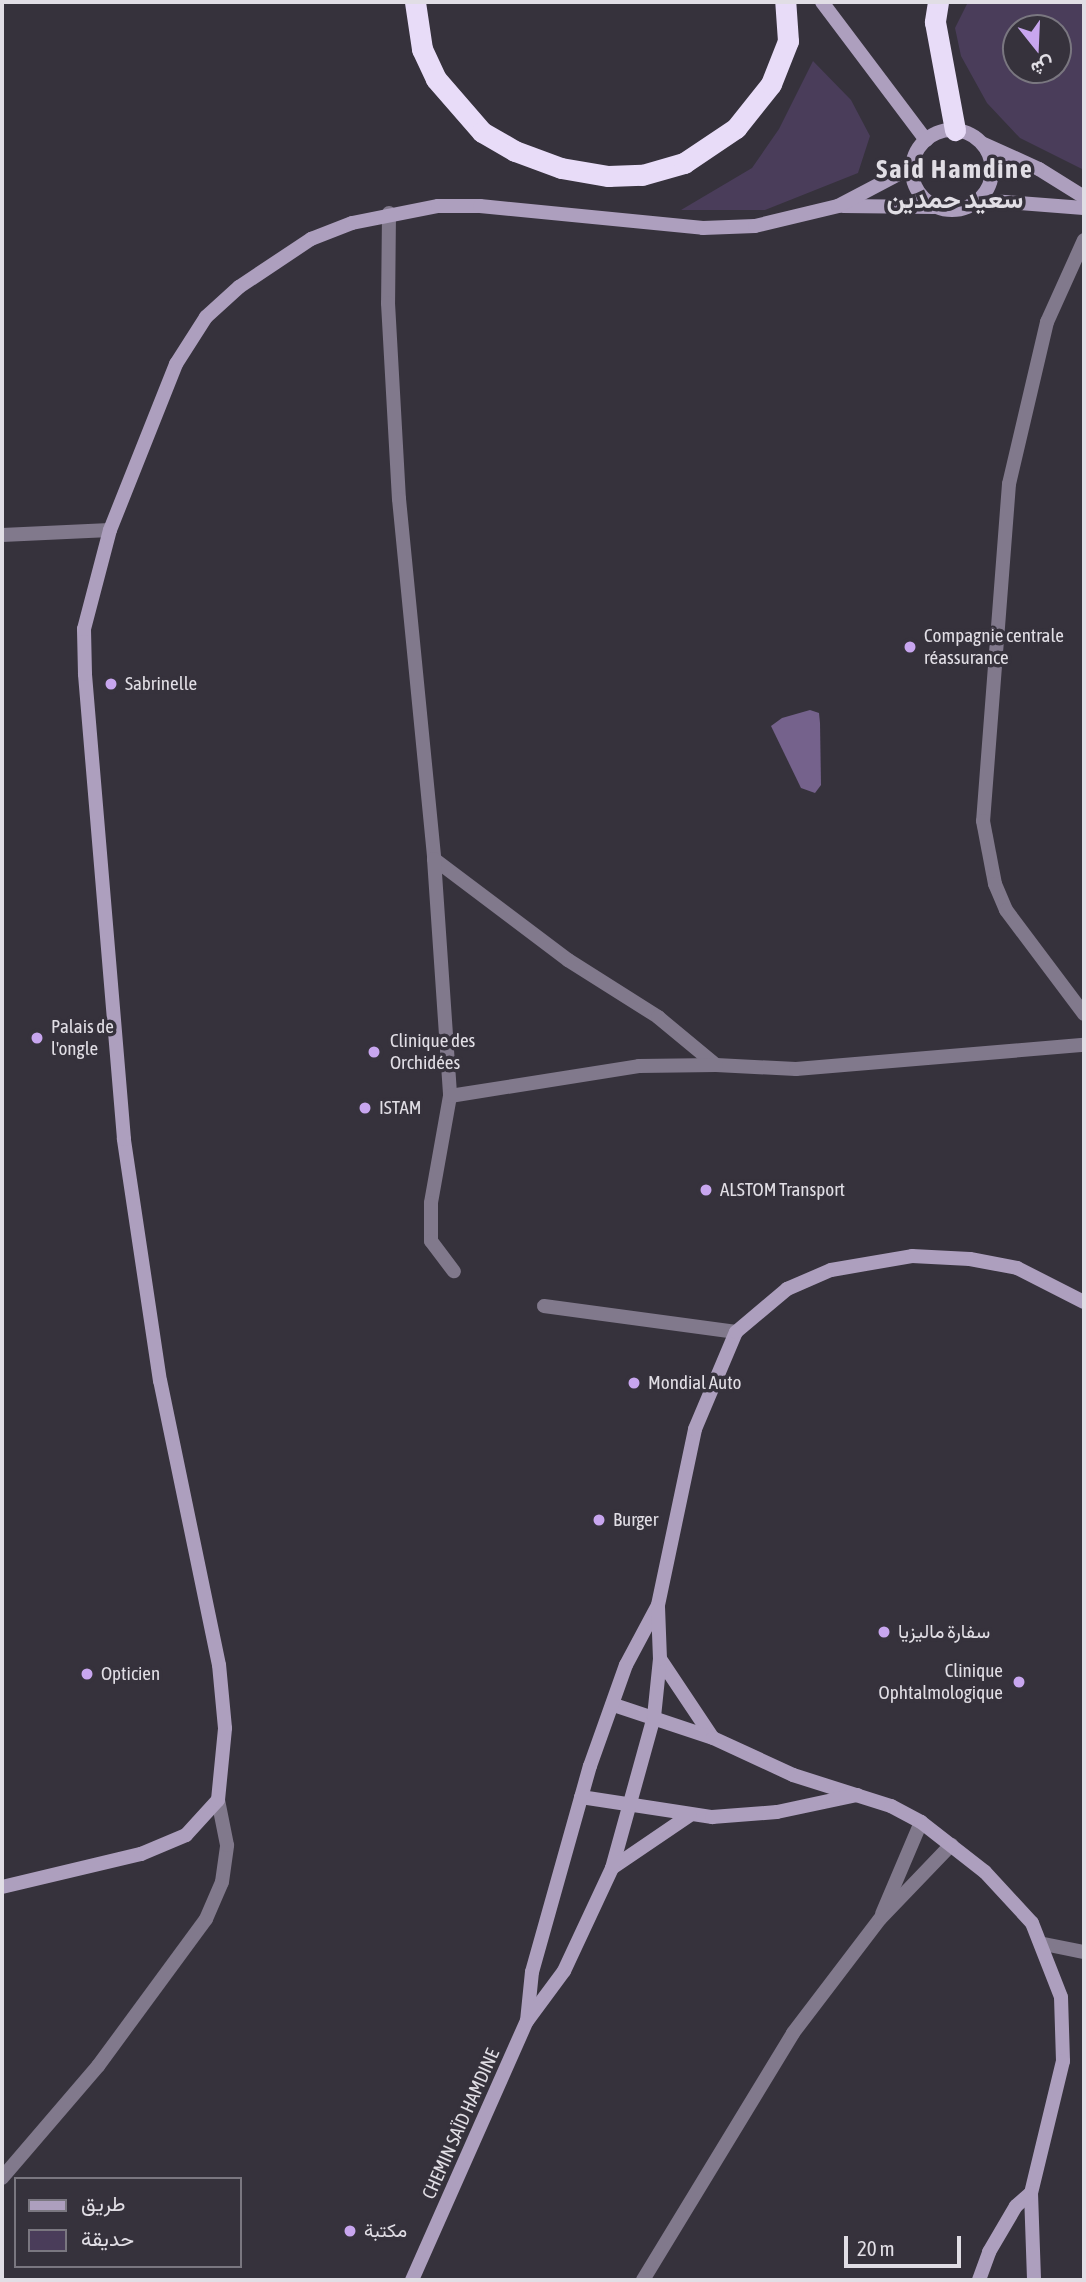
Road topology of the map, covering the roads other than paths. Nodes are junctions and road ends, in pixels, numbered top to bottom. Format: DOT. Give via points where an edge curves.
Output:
graph roads {
  1 [pos="415,2"];
  2 [pos="785,2"];
  3 [pos="822,2"];
  4 [pos="938,2"];
  5 [pos="955,130"];
  6 [pos="926,140"];
  7 [pos="983,144"];
  8 [pos="912,167"];
  9 [pos="1084,197"];
  10 [pos="979,200"];
  11 [pos="838,206"];
  12 [pos="937,207"];
  13 [pos="1084,208"];
  14 [pos="389,213"];
  15 [pos="1084,240"];
  16 [pos="110,530"];
  17 [pos="2,535"];
  18 [pos="434,859"];
  19 [pos="1084,1014"];
  20 [pos="1084,1045"];
  21 [pos="716,1065"];
  22 [pos="450,1096"];
  23 [pos="454,1271"];
  24 [pos="1084,1302"];
  25 [pos="544,1306"];
  26 [pos="736,1332"];
  27 [pos="658,1605"];
  28 [pos="660,1659"];
  29 [pos="614,1705"];
  30 [pos="654,1717"];
  31 [pos="713,1738"];
  32 [pos="858,1794"];
  33 [pos="581,1797"];
  34 [pos="218,1800"];
  35 [pos="632,1803"];
  36 [pos="690,1815"];
  37 [pos="921,1822"];
  38 [pos="951,1845"];
  39 [pos="612,1868"];
  40 [pos="2,1887"];
  41 [pos="880,1919"];
  42 [pos="1044,1944"];
  43 [pos="1084,1952"];
  44 [pos="527,2021"];
  45 [pos="2,2178"];
  46 [pos="1031,2193"];
  47 [pos="412,2280"];
  48 [pos="643,2280"];
  49 [pos="979,2280"];
  50 [pos="1034,2280"];
  1 -- 2 [label="highway" via="422,49 436,79 482,132 515,151 561,168 608,176 642,175 684,163 736,128 771,85 788,41"];
  3 -- 6 [label="main road"];
  4 -- 5 [label="highway" via="935,22"];
  5 -- 6 [label="main road"];
  5 -- 7 [label="main road"];
  6 -- 8 [label="main road"];
  7 -- 9 [label="main road" via="1051,175"];
  7 -- 10 [label="main road" via="992,166 987,191"];
  8 -- 11 [label="main road"];
  8 -- 12 [label="main road" via="918,192"];
  10 -- 12 [label="main road" via="960,209"];
  10 -- 13 [label="main road"];
  11 -- 12 [label="main road"];
  11 -- 14 [label="main road" via="755,226 703,228 480,206"];
  14 -- 16 [label="main road" via="311,239 239,287 206,317 176,364"];
  14 -- 18 [label="street" via="388,303 399,499"];
  15 -- 19 [label="street" via="1047,322 1009,484 983,821 995,884 1006,910"];
  16 -- 17 [label="street"];
  16 -- 34 [label="main road" via="84,629 108,982 144,1283 190,1537 219,1665 225,1728"];
  18 -- 21 [label="street" via="568,960 658,1017"];
  18 -- 22 [label="street"];
  20 -- 21 [label="street" via="796,1069"];
  21 -- 22 [label="street" via="639,1066"];
  22 -- 23 [label="street" via="431,1203 430,1241"];
  24 -- 26 [label="main road" via="1017,1268 970,1259 912,1256 831,1270 787,1289"];
  25 -- 26 [label="street"];
  26 -- 27 [label="main road" via="695,1429"];
  27 -- 28 [label="main road"];
  27 -- 29 [label="main road" via="626,1665"];
  28 -- 30 [label="main road"];
  28 -- 31 [label="main road"];
  29 -- 30 [label="main road"];
  29 -- 33 [label="main road"];
  30 -- 31 [label="main road"];
  30 -- 35 [label="main road"];
  31 -- 32 [label="main road" via="793,1775"];
  32 -- 36 [label="main road" via="776,1812"];
  32 -- 37 [label="main road"];
  33 -- 35 [label="main road"];
  33 -- 44 [label="main road" via="532,1972"];
  34 -- 40 [label="main road" via="186,1835 141,1854"];
  34 -- 45 [label="street" via="227,1845 222,1882 206,1919 98,2066"];
  35 -- 36 [label="main road"];
  35 -- 39 [label="main road"];
  36 -- 39 [label="main road"];
  37 -- 38 [label="main road"];
  37 -- 41 [label="street"];
  38 -- 41 [label="street"];
  38 -- 42 [label="main road" via="985,1872 1032,1923"];
  39 -- 44 [label="main road" via="565,1971"];
  41 -- 48 [label="street" via="793,2033"];
  42 -- 43 [label="street"];
  42 -- 46 [label="main road" via="1061,1997 1063,2061"];
  44 -- 47 [label="main road, CHEMIN SAÏD HAMDINE"];
  46 -- 49 [label="main road" via="1016,2206 989,2252"];
  46 -- 50 [label="main road"];
}
